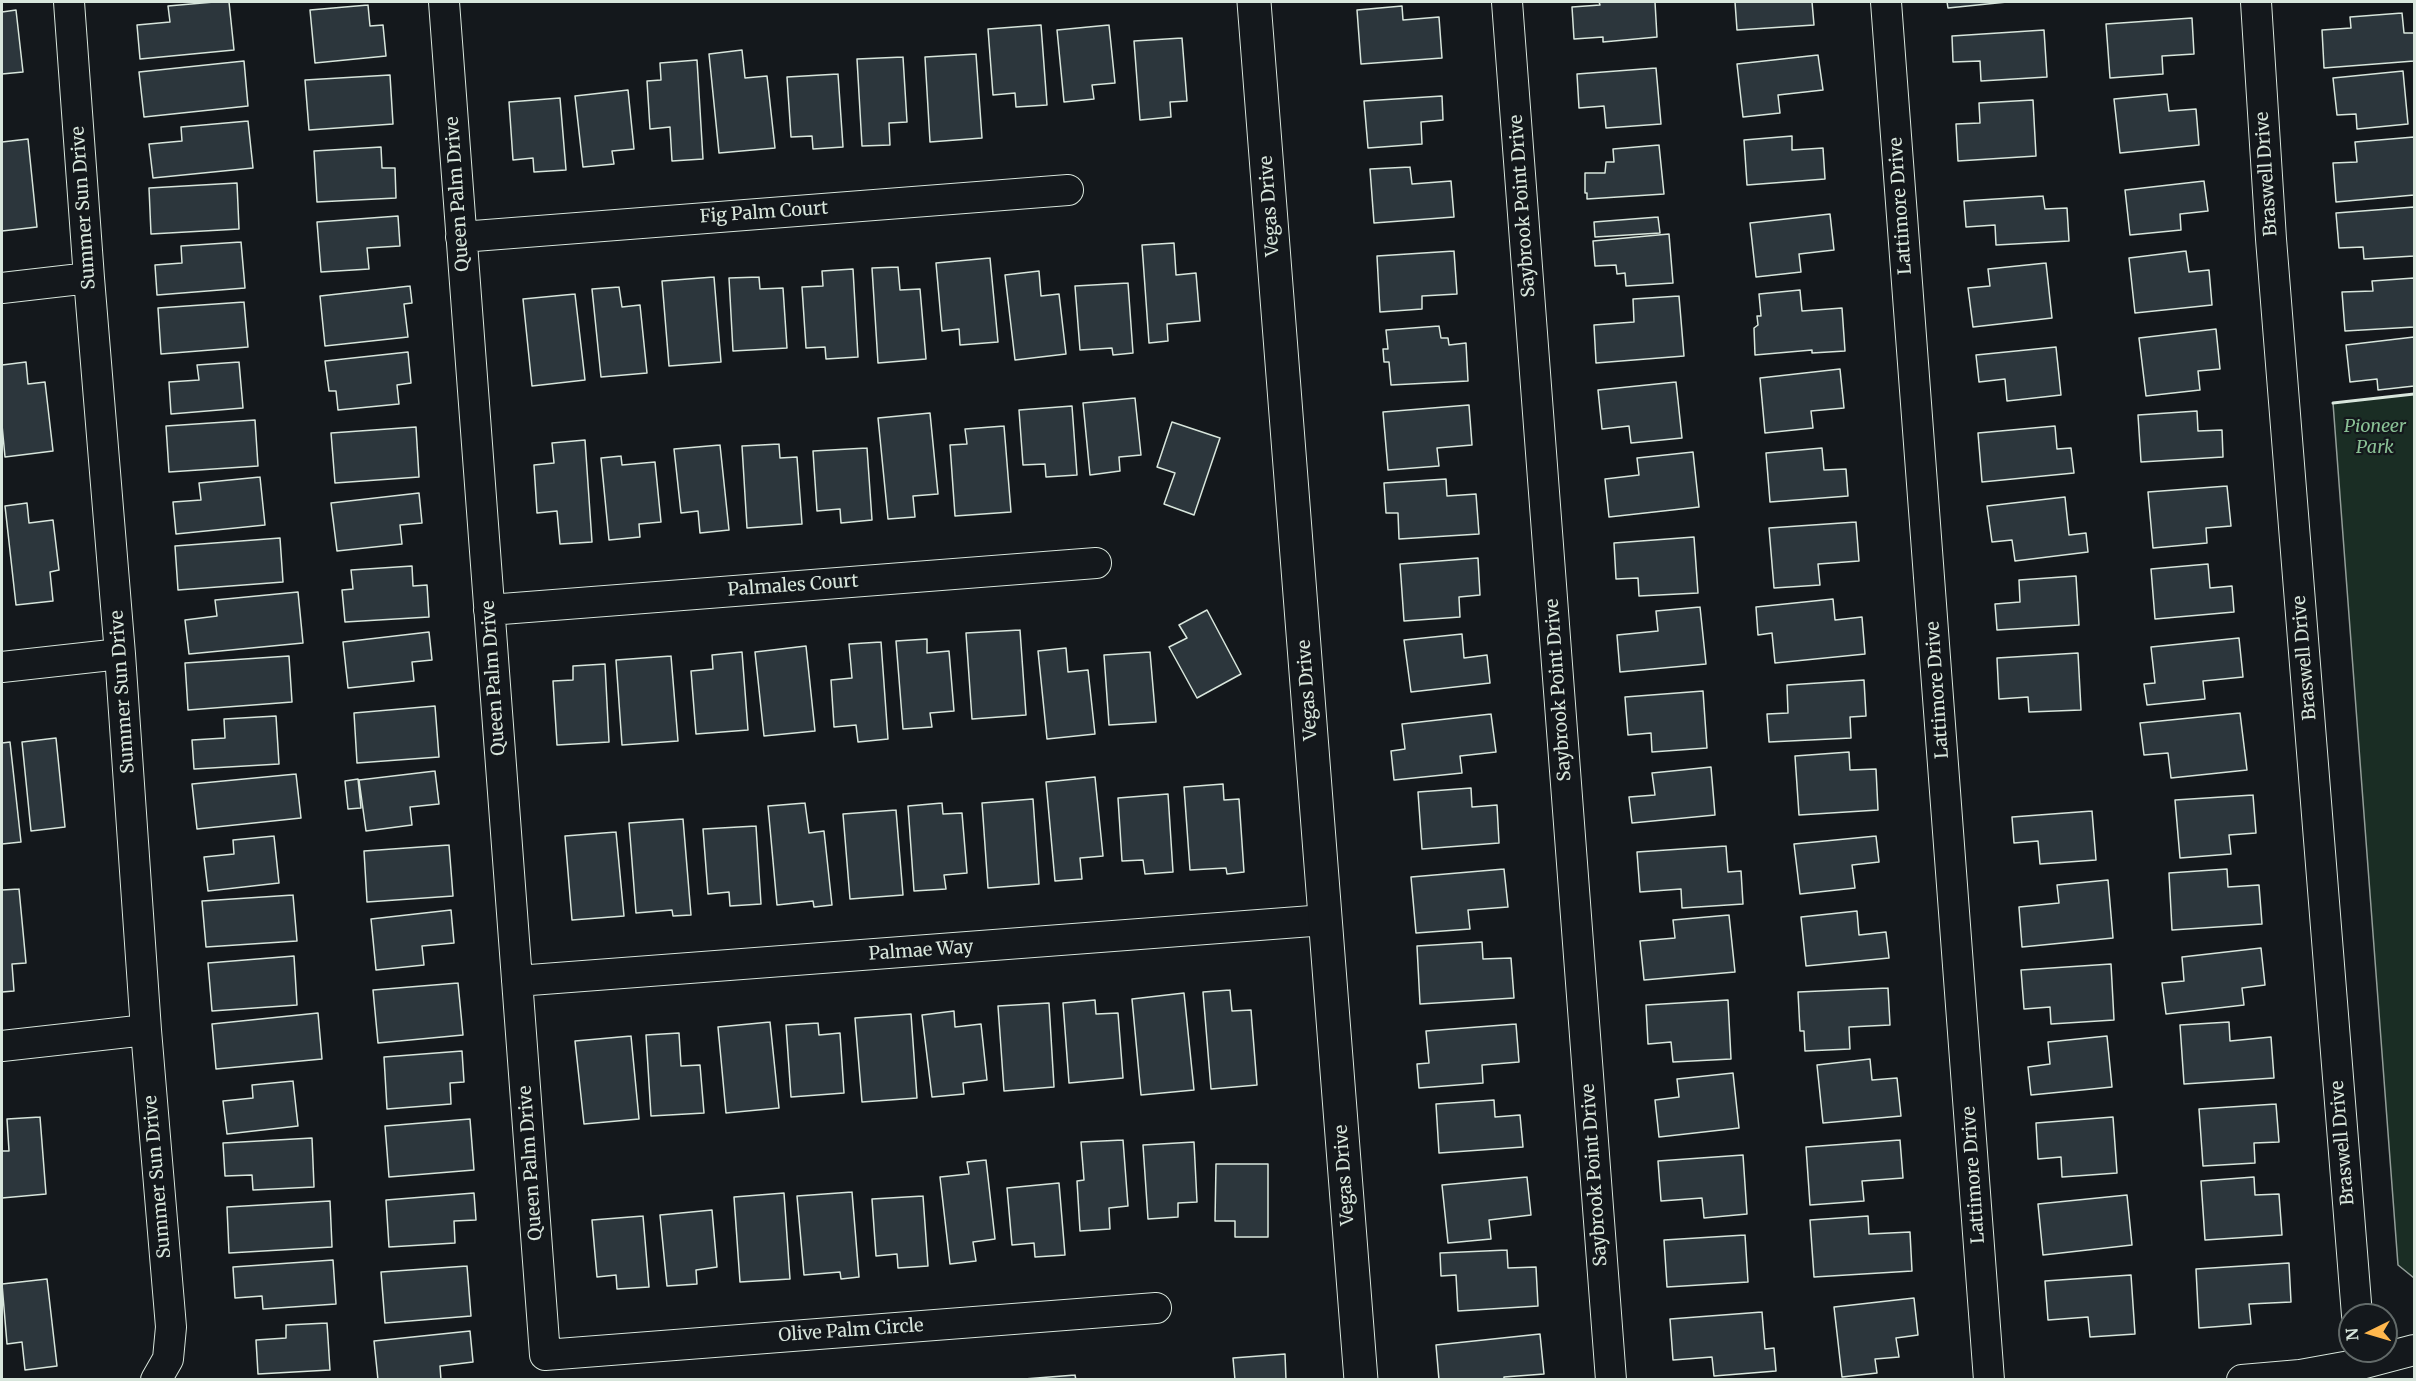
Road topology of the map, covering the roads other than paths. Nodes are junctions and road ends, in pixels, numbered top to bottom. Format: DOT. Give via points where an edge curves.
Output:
graph roads {
  1 [pos="69,2"];
  2 [pos="444,2"];
  3 [pos="1254,2"];
  4 [pos="1507,2"];
  5 [pos="1886,2"];
  6 [pos="2256,2"];
  7 [pos="1068,190"];
  8 [pos="461,237"];
  9 [pos="89,278"];
  10 [pos="2,288"];
  11 [pos="1096,563"];
  12 [pos="489,610"];
  13 [pos="120,654"];
  14 [pos="2,667"];
  15 [pos="1325,920"];
  16 [pos="517,981"];
  17 [pos="146,1030"];
  18 [pos="2,1046"];
  19 [pos="2356,1303"];
  20 [pos="1156,1308"];
  21 [pos="2415,1350"];
  22 [pos="2398,1352"];
  23 [pos="545,1355"];
  24 [pos="2341,1363"];
  25 [pos="156,1380"];
  26 [pos="1361,1380"];
  27 [pos="1611,1380"];
  28 [pos="1989,1380"];
  29 [pos="2242,1380"];
  1 -- 9 [label="street, Summer Sun Drive"];
  2 -- 8 [label="street, Queen Palm Drive"];
  3 -- 15 [label="main road, Vegas Drive"];
  4 -- 27 [label="street, Saybrook Point Drive"];
  5 -- 28 [label="street, Lattimore Drive"];
  6 -- 19 [label="street, Braswell Drive" via="2271,239"];
  7 -- 8 [label="street, Fig Palm Court"];
  8 -- 12 [label="street, Queen Palm Drive"];
  9 -- 10 [label="street"];
  9 -- 13 [label="street, Summer Sun Drive"];
  11 -- 12 [label="street, Palmales Court"];
  12 -- 16 [label="street, Queen Palm Drive"];
  13 -- 14 [label="street"];
  13 -- 17 [label="street, Summer Sun Drive"];
  15 -- 16 [label="street, Palmae Way"];
  15 -- 26 [label="main road, Vegas Drive"];
  16 -- 23 [label="street, Queen Palm Drive"];
  17 -- 18 [label="street"];
  17 -- 25 [label="street, Summer Sun Drive" via="171,1327 168,1359"];
  20 -- 23 [label="street, Olive Palm Circle"];
  21 -- 22 [label="street"];
  24 -- 29 [label="street" via="2300,1375"];
}
